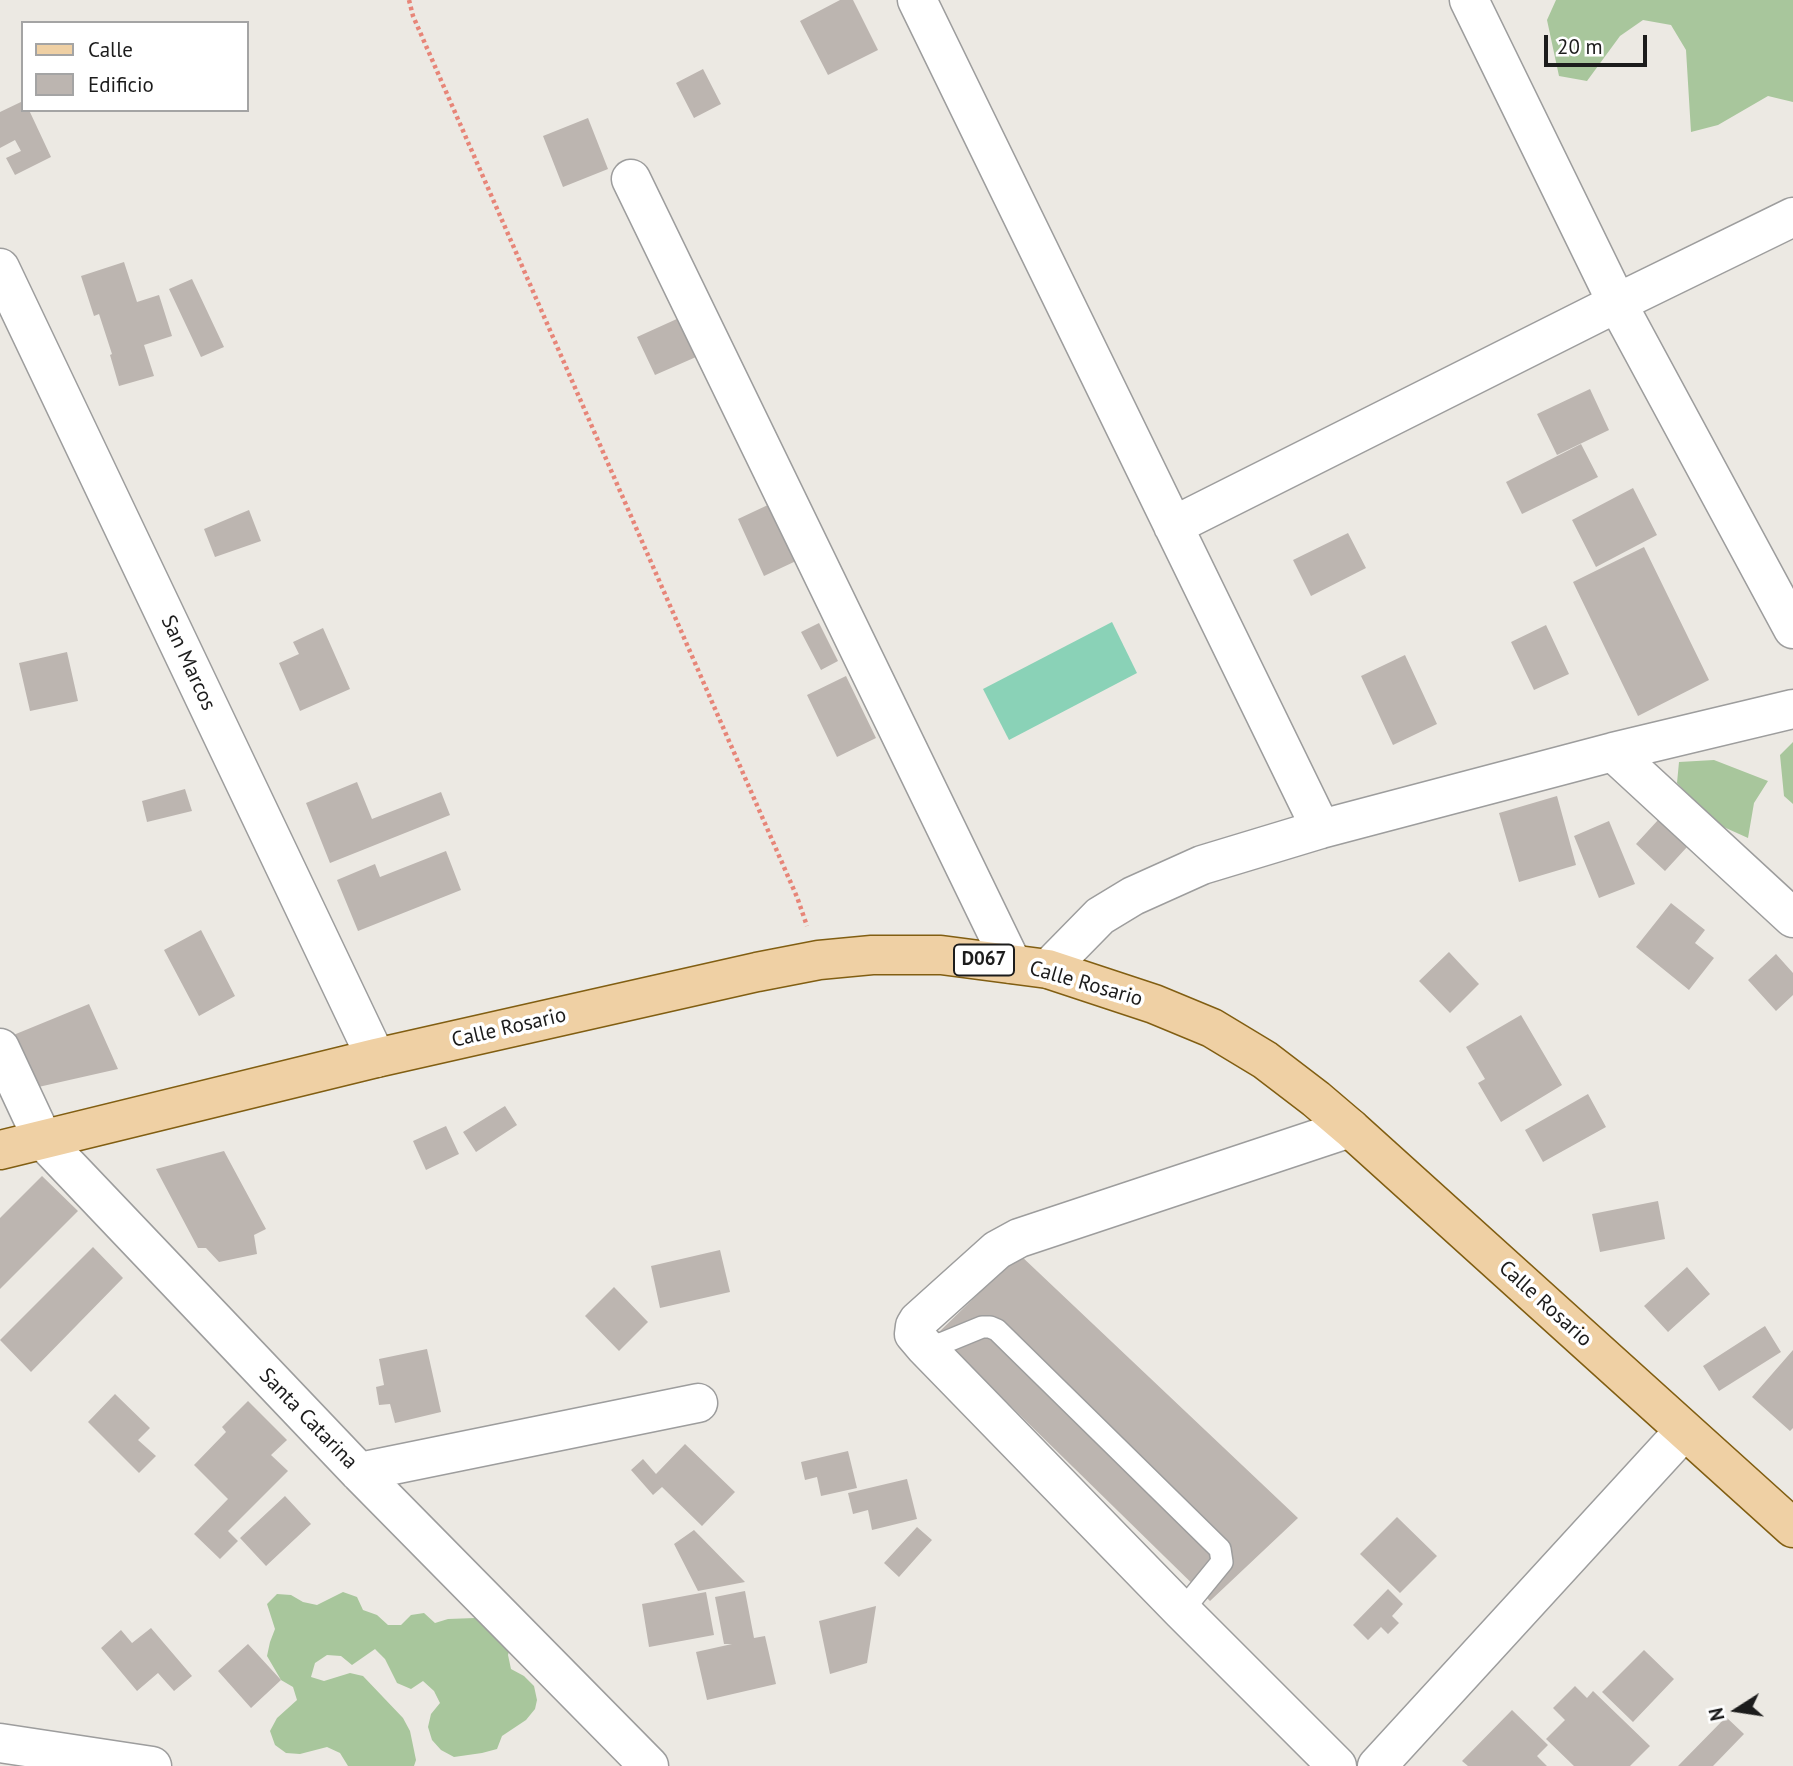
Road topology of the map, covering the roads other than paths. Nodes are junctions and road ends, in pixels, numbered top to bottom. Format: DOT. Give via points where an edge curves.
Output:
graph roads {
  1 [pos="917,0"];
  2 [pos="1469,0"];
  3 [pos="631,179"];
  4 [pos="1793,217"];
  5 [pos="0,268"];
  6 [pos="1617,303"];
  7 [pos="1173,526"];
  8 [pos="1793,629"];
  9 [pos="1793,709"];
  10 [pos="1613,752"];
  11 [pos="1321,829"];
  12 [pos="1793,918"];
  13 [pos="1030,967"];
  14 [pos="0,1048"];
  15 [pos="376,1058"];
  16 [pos="1350,1128"];
  17 [pos="43,1140"];
  18 [pos="0,1150"];
  19 [pos="925,1347"];
  20 [pos="698,1403"];
  21 [pos="1684,1431"];
  22 [pos="359,1472"];
  23 [pos="1793,1528"];
  24 [pos="1182,1611"];
  25 [pos="0,1743"];
  26 [pos="152,1766"];
  27 [pos="649,1766"];
  28 [pos="1337,1766"];
  29 [pos="1377,1766"];
  1 -- 7 [label="street"];
  2 -- 6 [label="street"];
  3 -- 13 [label="street"];
  4 -- 6 [label="street"];
  5 -- 15 [label="street, San Marcos"];
  6 -- 7 [label="street"];
  6 -- 8 [label="street"];
  7 -- 11 [label="street"];
  9 -- 10 [label="street"];
  10 -- 11 [label="street"];
  10 -- 12 [label="street"];
  11 -- 13 [label="street" via="1202,865 1133,896"];
  13 -- 15 [label="main road, Calle Rosario / D067" via="941,955 819,960"];
  13 -- 16 [label="main road, Calle Rosario / D067" via="1154,1004 1212,1028 1265,1059"];
  14 -- 17 [label="street, Santa Catarina"];
  15 -- 17 [label="main road, Calle Rosario / D067"];
  16 -- 19 [label="street" via="1019,1238 997,1250 918,1321 914,1334"];
  16 -- 21 [label="main road, Calle Rosario / D067"];
  17 -- 18 [label="main road, Calle Rosario / D067"];
  17 -- 22 [label="street, Santa Catarina"];
  19 -- 24 [label="street"];
  19 -- 24 [label="lane" via="982,1327 997,1330 1220,1549 1222,1562"];
  20 -- 22 [label="street"];
  21 -- 23 [label="main road, Calle Rosario / D067"];
  21 -- 29 [label="street"];
  22 -- 27 [label="street, Santa Catarina"];
  24 -- 28 [label="street"];
  25 -- 26 [label="street"];
}
